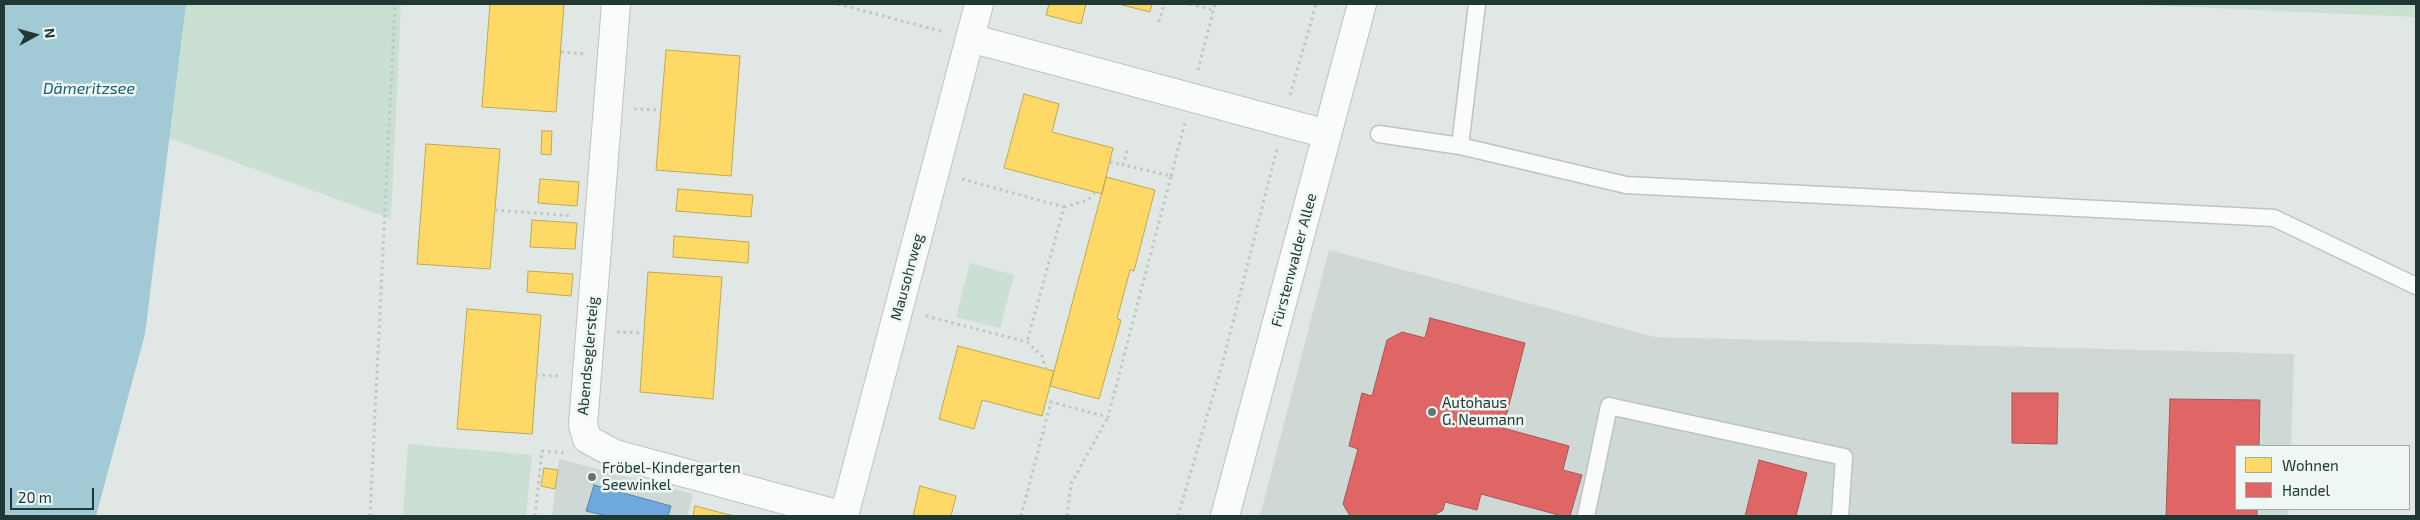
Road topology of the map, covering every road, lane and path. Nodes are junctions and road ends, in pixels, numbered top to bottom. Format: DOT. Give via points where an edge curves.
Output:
graph roads {
  1 [pos="395,4"];
  2 [pos="616,4"];
  3 [pos="838,4"];
  4 [pos="979,4"];
  5 [pos="1164,4"];
  6 [pos="1190,4"];
  7 [pos="1215,4"];
  8 [pos="1316,4"];
  9 [pos="1362,4"];
  10 [pos="1477,4"];
  11 [pos="1213,10"];
  12 [pos="1159,22"];
  13 [pos="1308,33"];
  14 [pos="962,36"];
  15 [pos="561,52"];
  16 [pos="588,54"];
  17 [pos="1196,76"];
  18 [pos="634,109"];
  19 [pos="661,110"];
  20 [pos="1186,116"];
  21 [pos="1327,134"];
  22 [pos="1379,134"];
  23 [pos="1460,146"];
  24 [pos="1128,147"];
  25 [pos="1110,162"];
  26 [pos="1124,165"];
  27 [pos="935,172"];
  28 [pos="1171,176"];
  29 [pos="1095,192"];
  30 [pos="1064,207"];
  31 [pos="495,210"];
  32 [pos="576,216"];
  33 [pos="1257,229"];
  34 [pos="2416,286"];
  35 [pos="898,309"];
  36 [pos="617,332"];
  37 [pos="644,333"];
  38 [pos="1027,342"];
  39 [pos="1046,369"];
  40 [pos="536,375"];
  41 [pos="562,377"];
  42 [pos="1108,417"];
  43 [pos="565,453"];
  44 [pos="370,516"];
  45 [pos="535,516"];
  46 [pos="844,516"];
  47 [pos="1021,516"];
  48 [pos="1067,516"];
  49 [pos="1178,516"];
  50 [pos="1225,516"];
  51 [pos="1586,516"];
  52 [pos="1840,516"];
  1 -- 44 [label="path"];
  2 -- 46 [label="street, Abendseglersteig" via="583,425 587,439 615,454"];
  3 -- 14 [label="path"];
  4 -- 14 [label="street, Mausohrweg"];
  5 -- 12 [label="path"];
  6 -- 11 [label="path"];
  7 -- 11 [label="path"];
  8 -- 13 [label="path"];
  9 -- 21 [label="street, Fürstenwalder Allee"];
  10 -- 23 [label="lane"];
  11 -- 17 [label="path"];
  14 -- 21 [label="street"];
  14 -- 27 [label="street, Mausohrweg"];
  15 -- 16 [label="path"];
  18 -- 19 [label="path"];
  20 -- 28 [label="path"];
  21 -- 50 [label="street, Fürstenwalder Allee"];
  22 -- 23 [label="lane"];
  23 -- 34 [label="lane" via="1626,185 2274,218"];
  24 -- 26 [label="path"];
  25 -- 26 [label="path"];
  26 -- 28 [label="path"];
  27 -- 30 [label="path"];
  27 -- 35 [label="street, Mausohrweg"];
  28 -- 42 [label="path"];
  29 -- 30 [label="path" via="1088,200"];
  30 -- 38 [label="path"];
  31 -- 32 [label="path"];
  33 -- 49 [label="path"];
  35 -- 38 [label="path"];
  35 -- 46 [label="street, Mausohrweg"];
  36 -- 37 [label="path"];
  38 -- 39 [label="path" via="1042,356"];
  40 -- 41 [label="path"];
  42 -- 47 [label="path" via="1048,401"];
  42 -- 48 [label="path" via="1071,484"];
  43 -- 45 [label="path" via="542,451"];
  51 -- 52 [label="lane" via="1608,406 1844,457"];
}
